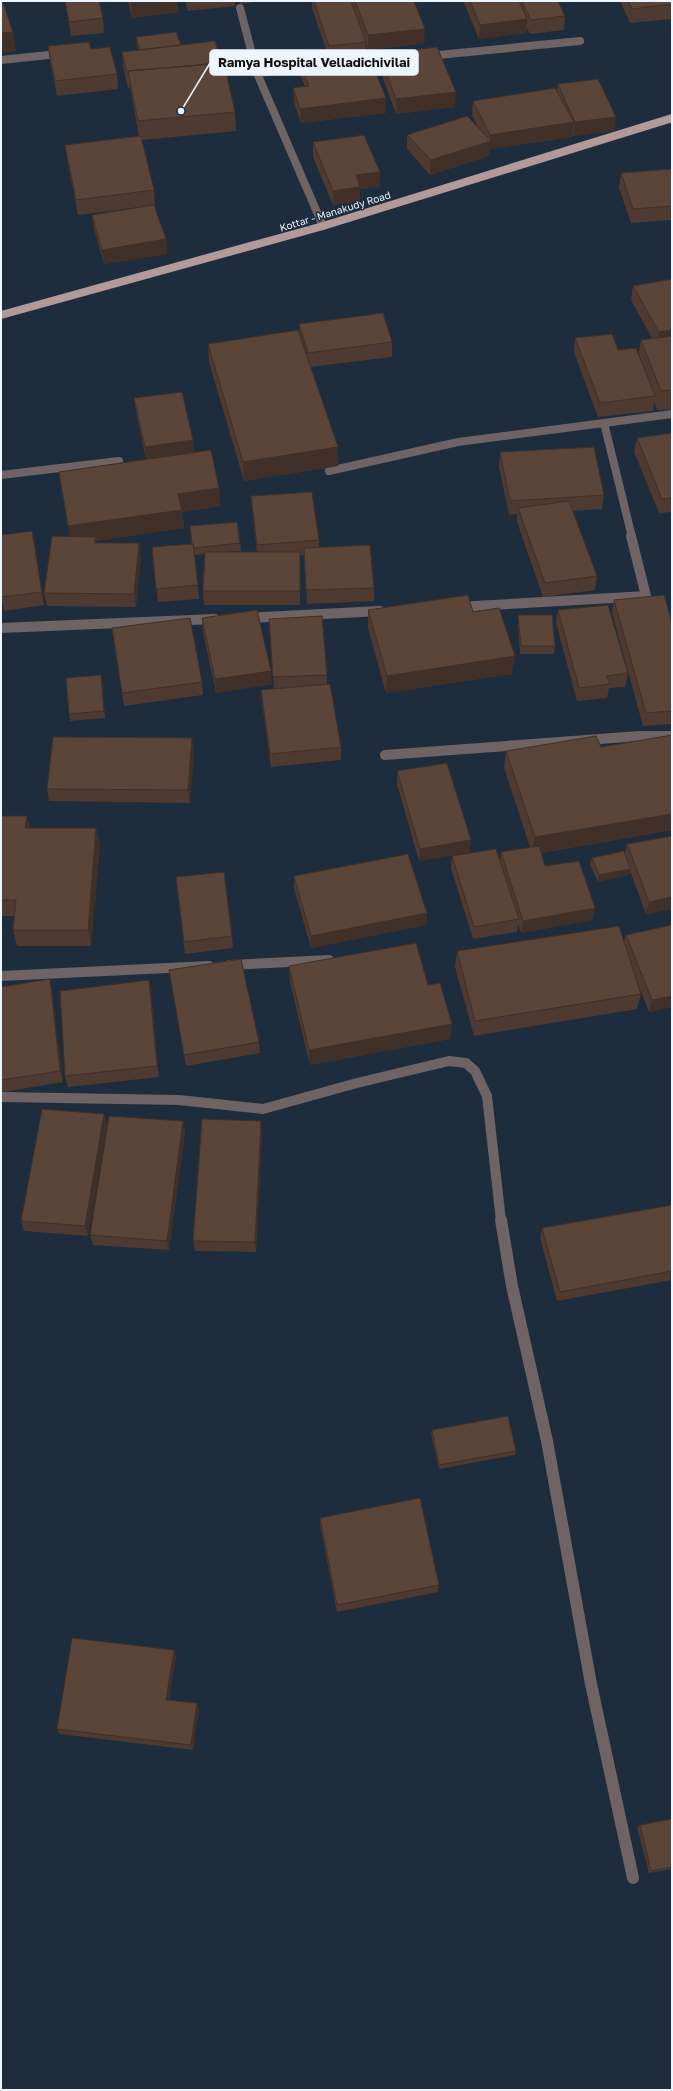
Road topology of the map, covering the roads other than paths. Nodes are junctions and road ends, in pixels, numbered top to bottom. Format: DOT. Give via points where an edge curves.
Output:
graph roads {
  1 [pos="240,8"];
  2 [pos="580,40"];
  3 [pos="58,54"];
  4 [pos="422,56"];
  5 [pos="399,59"];
  6 [pos="1,60"];
  7 [pos="352,64"];
  8 [pos="320,67"];
  9 [pos="257,73"];
  10 [pos="672,118"];
  11 [pos="323,226"];
  12 [pos="1,315"];
  13 [pos="672,414"];
  14 [pos="604,423"];
  15 [pos="119,461"];
  16 [pos="329,472"];
  17 [pos="1,475"];
  18 [pos="449,607"];
  19 [pos="386,611"];
  20 [pos="237,618"];
  21 [pos="221,619"];
  22 [pos="1,628"];
  23 [pos="672,736"];
  24 [pos="385,755"];
  25 [pos="329,960"];
  26 [pos="1,976"];
  27 [pos="1,1097"];
  28 [pos="633,1878"];
  1 -- 9 [label="street"];
  2 -- 4 [label="street"];
  3 -- 6 [label="street"];
  5 -- 7 [label="street"];
  8 -- 9 [label="street"];
  9 -- 11 [label="street"];
  10 -- 11 [label="main road, Kottar - Manakudy Road"];
  11 -- 12 [label="main road, Kottar - Manakudy Road"];
  13 -- 14 [label="street"];
  14 -- 16 [label="street" via="458,442"];
  14 -- 18 [label="street" via="646,596"];
  15 -- 17 [label="street"];
  19 -- 20 [label="street"];
  21 -- 22 [label="street"];
  23 -- 24 [label="street" via="640,736"];
  25 -- 26 [label="street"];
  27 -- 28 [label="street" via="179,1100 263,1109 449,1061 466,1063 476,1071 487,1096 498,1204 512,1286 547,1441 591,1684"];
}
